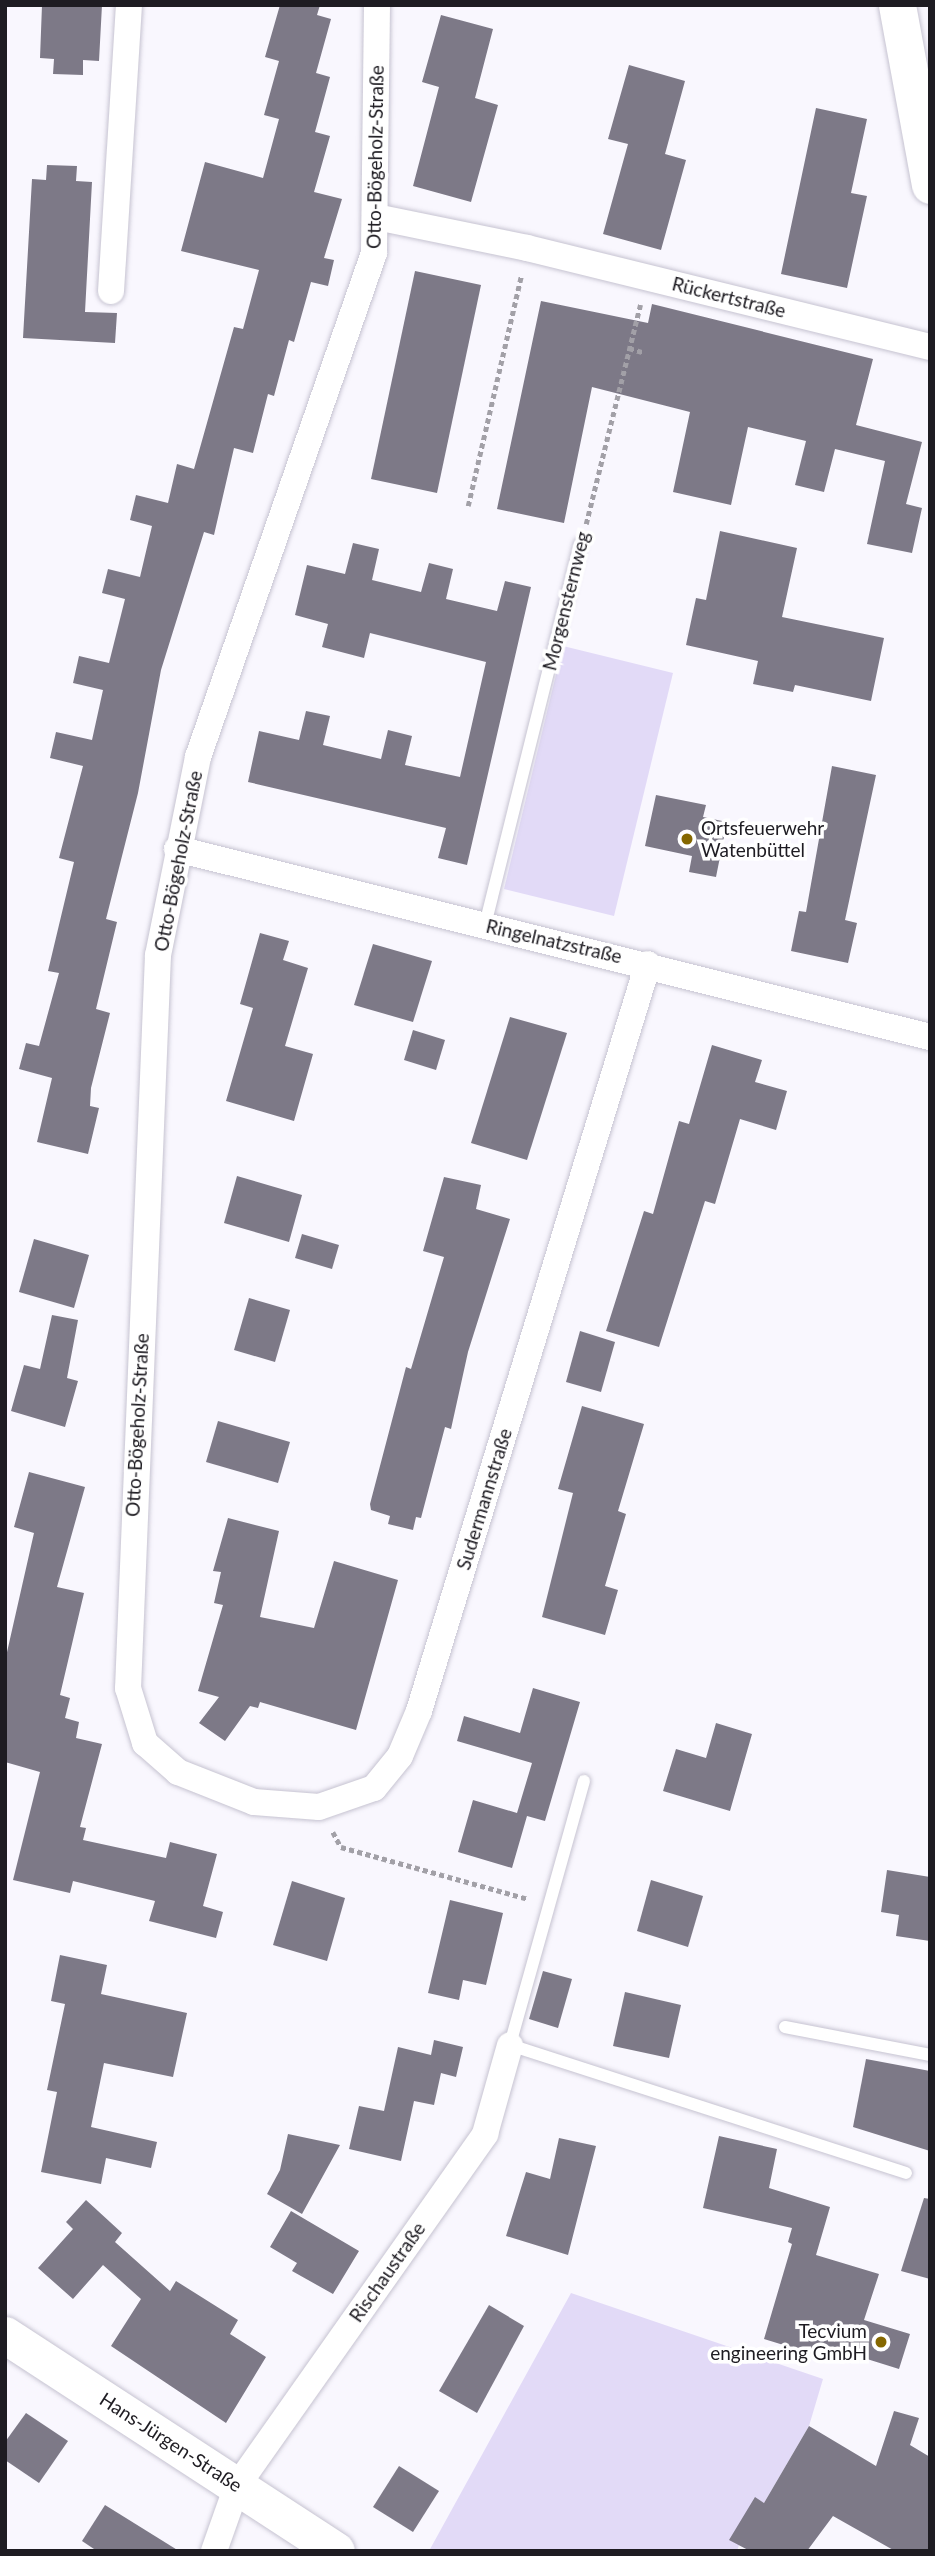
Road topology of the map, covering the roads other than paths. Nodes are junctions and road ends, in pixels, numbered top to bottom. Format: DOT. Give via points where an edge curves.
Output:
graph roads {
  1 [pos="129,5"];
  2 [pos="377,5"];
  3 [pos="897,5"];
  4 [pos="930,185"];
  5 [pos="376,217"];
  6 [pos="111,292"];
  7 [pos="930,347"];
  8 [pos="580,544"];
  9 [pos="177,849"];
  10 [pos="485,925"];
  11 [pos="648,964"];
  12 [pos="930,1037"];
  13 [pos="145,1743"];
  14 [pos="584,1781"];
  15 [pos="785,2028"];
  16 [pos="510,2045"];
  17 [pos="930,2055"];
  18 [pos="906,2174"];
  19 [pos="5,2334"];
  20 [pos="237,2486"];
  21 [pos="214,2551"];
  22 [pos="336,2551"];
  1 -- 6 [label="street"];
  2 -- 5 [label="street, Otto-Bögeholz-Straße"];
  3 -- 4 [label="main road"];
  5 -- 7 [label="street, Rückertstraße" via="527,248"];
  5 -- 9 [label="street, Otto-Bögeholz-Straße" via="374,253 198,757"];
  8 -- 10 [label="lane, Morgensternweg"];
  9 -- 10 [label="street, Ringelnatzstraße"];
  9 -- 13 [label="street, Otto-Bögeholz-Straße" via="158,955 129,1594 128,1688"];
  10 -- 11 [label="street, Ringelnatzstraße"];
  11 -- 12 [label="street, Ringelnatzstraße"];
  11 -- 13 [label="street, Sudermannstraße" via="419,1711 400,1756 374,1788 319,1807 254,1802 208,1786 178,1772"];
  14 -- 16 [label="lane, Rischaustraße"];
  15 -- 17 [label="lane"];
  16 -- 18 [label="lane"];
  16 -- 20 [label="street, Rischaustraße" via="485,2134"];
  19 -- 20 [label="main road, Hans-Jürgen-Straße"];
  20 -- 21 [label="street, Rischaustraße"];
  20 -- 22 [label="main road, Hans-Jürgen-Straße"];
}
